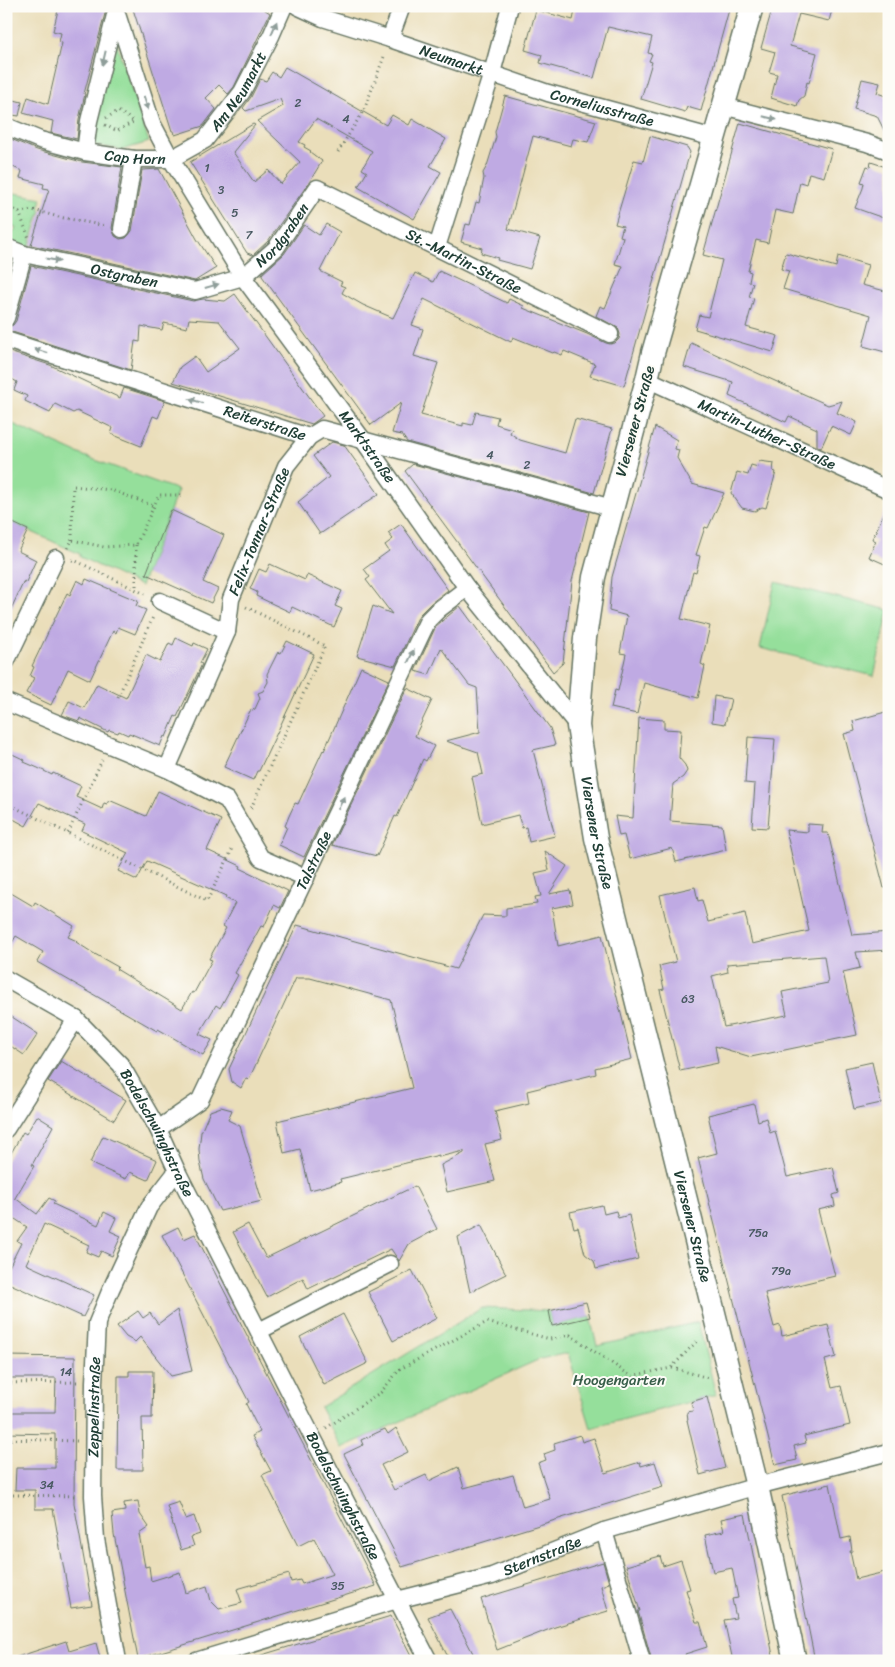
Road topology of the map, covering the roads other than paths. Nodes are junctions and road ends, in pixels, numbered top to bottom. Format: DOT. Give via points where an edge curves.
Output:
graph roads {
  1 [pos="284,6"];
  2 [pos="297,6"];
  3 [pos="402,6"];
  4 [pos="510,6"];
  5 [pos="752,6"];
  6 [pos="116,8"];
  7 [pos="390,39"];
  8 [pos="492,73"];
  9 [pos="723,106"];
  10 [pos="6,126"];
  11 [pos="714,138"];
  12 [pos="889,151"];
  13 [pos="85,152"];
  14 [pos="134,159"];
  15 [pos="171,159"];
  16 [pos="317,188"];
  17 [pos="122,229"];
  18 [pos="437,247"];
  19 [pos="6,248"];
  20 [pos="24,254"];
  21 [pos="243,278"];
  22 [pos="6,318"];
  23 [pos="610,334"];
  24 [pos="6,340"];
  25 [pos="647,379"];
  26 [pos="309,437"];
  27 [pos="363,440"];
  28 [pos="889,490"];
  29 [pos="612,508"];
  30 [pos="56,558"];
  31 [pos="467,588"];
  32 [pos="160,601"];
  33 [pos="227,632"];
  34 [pos="6,662"];
  35 [pos="6,702"];
  36 [pos="578,726"];
  37 [pos="167,770"];
  38 [pos="306,878"];
  39 [pos="6,979"];
  40 [pos="76,1019"];
  41 [pos="6,1129"];
  42 [pos="158,1129"];
  43 [pos="178,1171"];
  44 [pos="390,1264"];
  45 [pos="259,1332"];
  46 [pos="889,1452"];
  47 [pos="757,1486"];
  48 [pos="604,1531"];
  49 [pos="397,1600"];
  50 [pos="118,1661"];
  51 [pos="196,1661"];
  52 [pos="429,1661"];
  53 [pos="642,1661"];
  54 [pos="795,1661"];
  15 -- 1 [label="street, Am Neumarkt, one-way" via="204,140 242,92"];
  2 -- 7 [label="street, Neumarkt" via="323,18"];
  3 -- 7 [label="street"];
  4 -- 8 [label="street"];
  5 -- 9 [label="main road, Viersener Straße"];
  6 -- 13 [label="street, Cap Horn, one-way" via="89,121"];
  6 -- 15 [label="street, Cap Horn, one-way" via="152,123"];
  7 -- 8 [label="street, Neumarkt"];
  8 -- 11 [label="street, Corneliusstraße" via="548,93"];
  8 -- 18 [label="street, Neumarkt"];
  9 -- 11 [label="main road, Viersener Straße"];
  9 -- 12 [label="street, one-way"];
  10 -- 13 [label="street" via="40,140"];
  11 -- 25 [label="main road, Viersener Straße"];
  13 -- 14 [label="street, Cap Horn"];
  14 -- 15 [label="street, Cap Horn"];
  14 -- 17 [label="street"];
  15 -- 21 [label="street, Marktstraße"];
  16 -- 18 [label="street, St.-Martin-Straße"];
  16 -- 21 [label="street, Nordgraben" via="276,248"];
  18 -- 23 [label="street, St.-Martin-Straße"];
  19 -- 20 [label="street, Ostgraben"];
  20 -- 21 [label="street, Ostgraben, one-way" via="195,291"];
  20 -- 22 [label="street"];
  21 -- 27 [label="street, Marktstraße"];
  26 -- 24 [label="street, Reiterstraße, one-way"];
  25 -- 28 [label="street, Martin-Luther-Straße"];
  25 -- 29 [label="main road, Viersener Straße"];
  26 -- 27 [label="street, Reiterstraße" via="322,429"];
  26 -- 33 [label="street, Felix-Tonnar-Straße" via="286,466 260,527 231,599"];
  27 -- 29 [label="street, Reiterstraße"];
  27 -- 31 [label="street, Marktstraße"];
  29 -- 36 [label="main road, Viersener Straße" via="594,577"];
  30 -- 34 [label="street"];
  31 -- 36 [label="street, Marktstraße"];
  38 -- 31 [label="street, Talstraße, one-way" via="428,620"];
  32 -- 33 [label="street"];
  33 -- 37 [label="street, Felix-Tonnar-Straße"];
  35 -- 37 [label="street"];
  36 -- 47 [label="main road, Viersener Straße" via="596,838"];
  37 -- 38 [label="street" via="227,800 261,858"];
  38 -- 42 [label="street, Talstraße" via="200,1100"];
  39 -- 40 [label="street, Bodelschwinghstraße"];
  40 -- 41 [label="street"];
  40 -- 42 [label="street, Bodelschwinghstraße" via="121,1064"];
  42 -- 43 [label="street, Bodelschwinghstraße"];
  43 -- 45 [label="street, Bodelschwinghstraße"];
  43 -- 50 [label="street, Zeppelinstraße" via="149,1207 97,1323 93,1496 96,1539"];
  44 -- 45 [label="street"];
  45 -- 49 [label="street, Bodelschwinghstraße"];
  46 -- 47 [label="street, Sternstraße"];
  47 -- 48 [label="street, Sternstraße"];
  47 -- 54 [label="main road, Viersener Straße"];
  48 -- 49 [label="street, Sternstraße" via="492,1576"];
  48 -- 53 [label="street"];
  49 -- 51 [label="street, Sternstraße"];
  49 -- 52 [label="street, Bodelschwinghstraße"];
}
